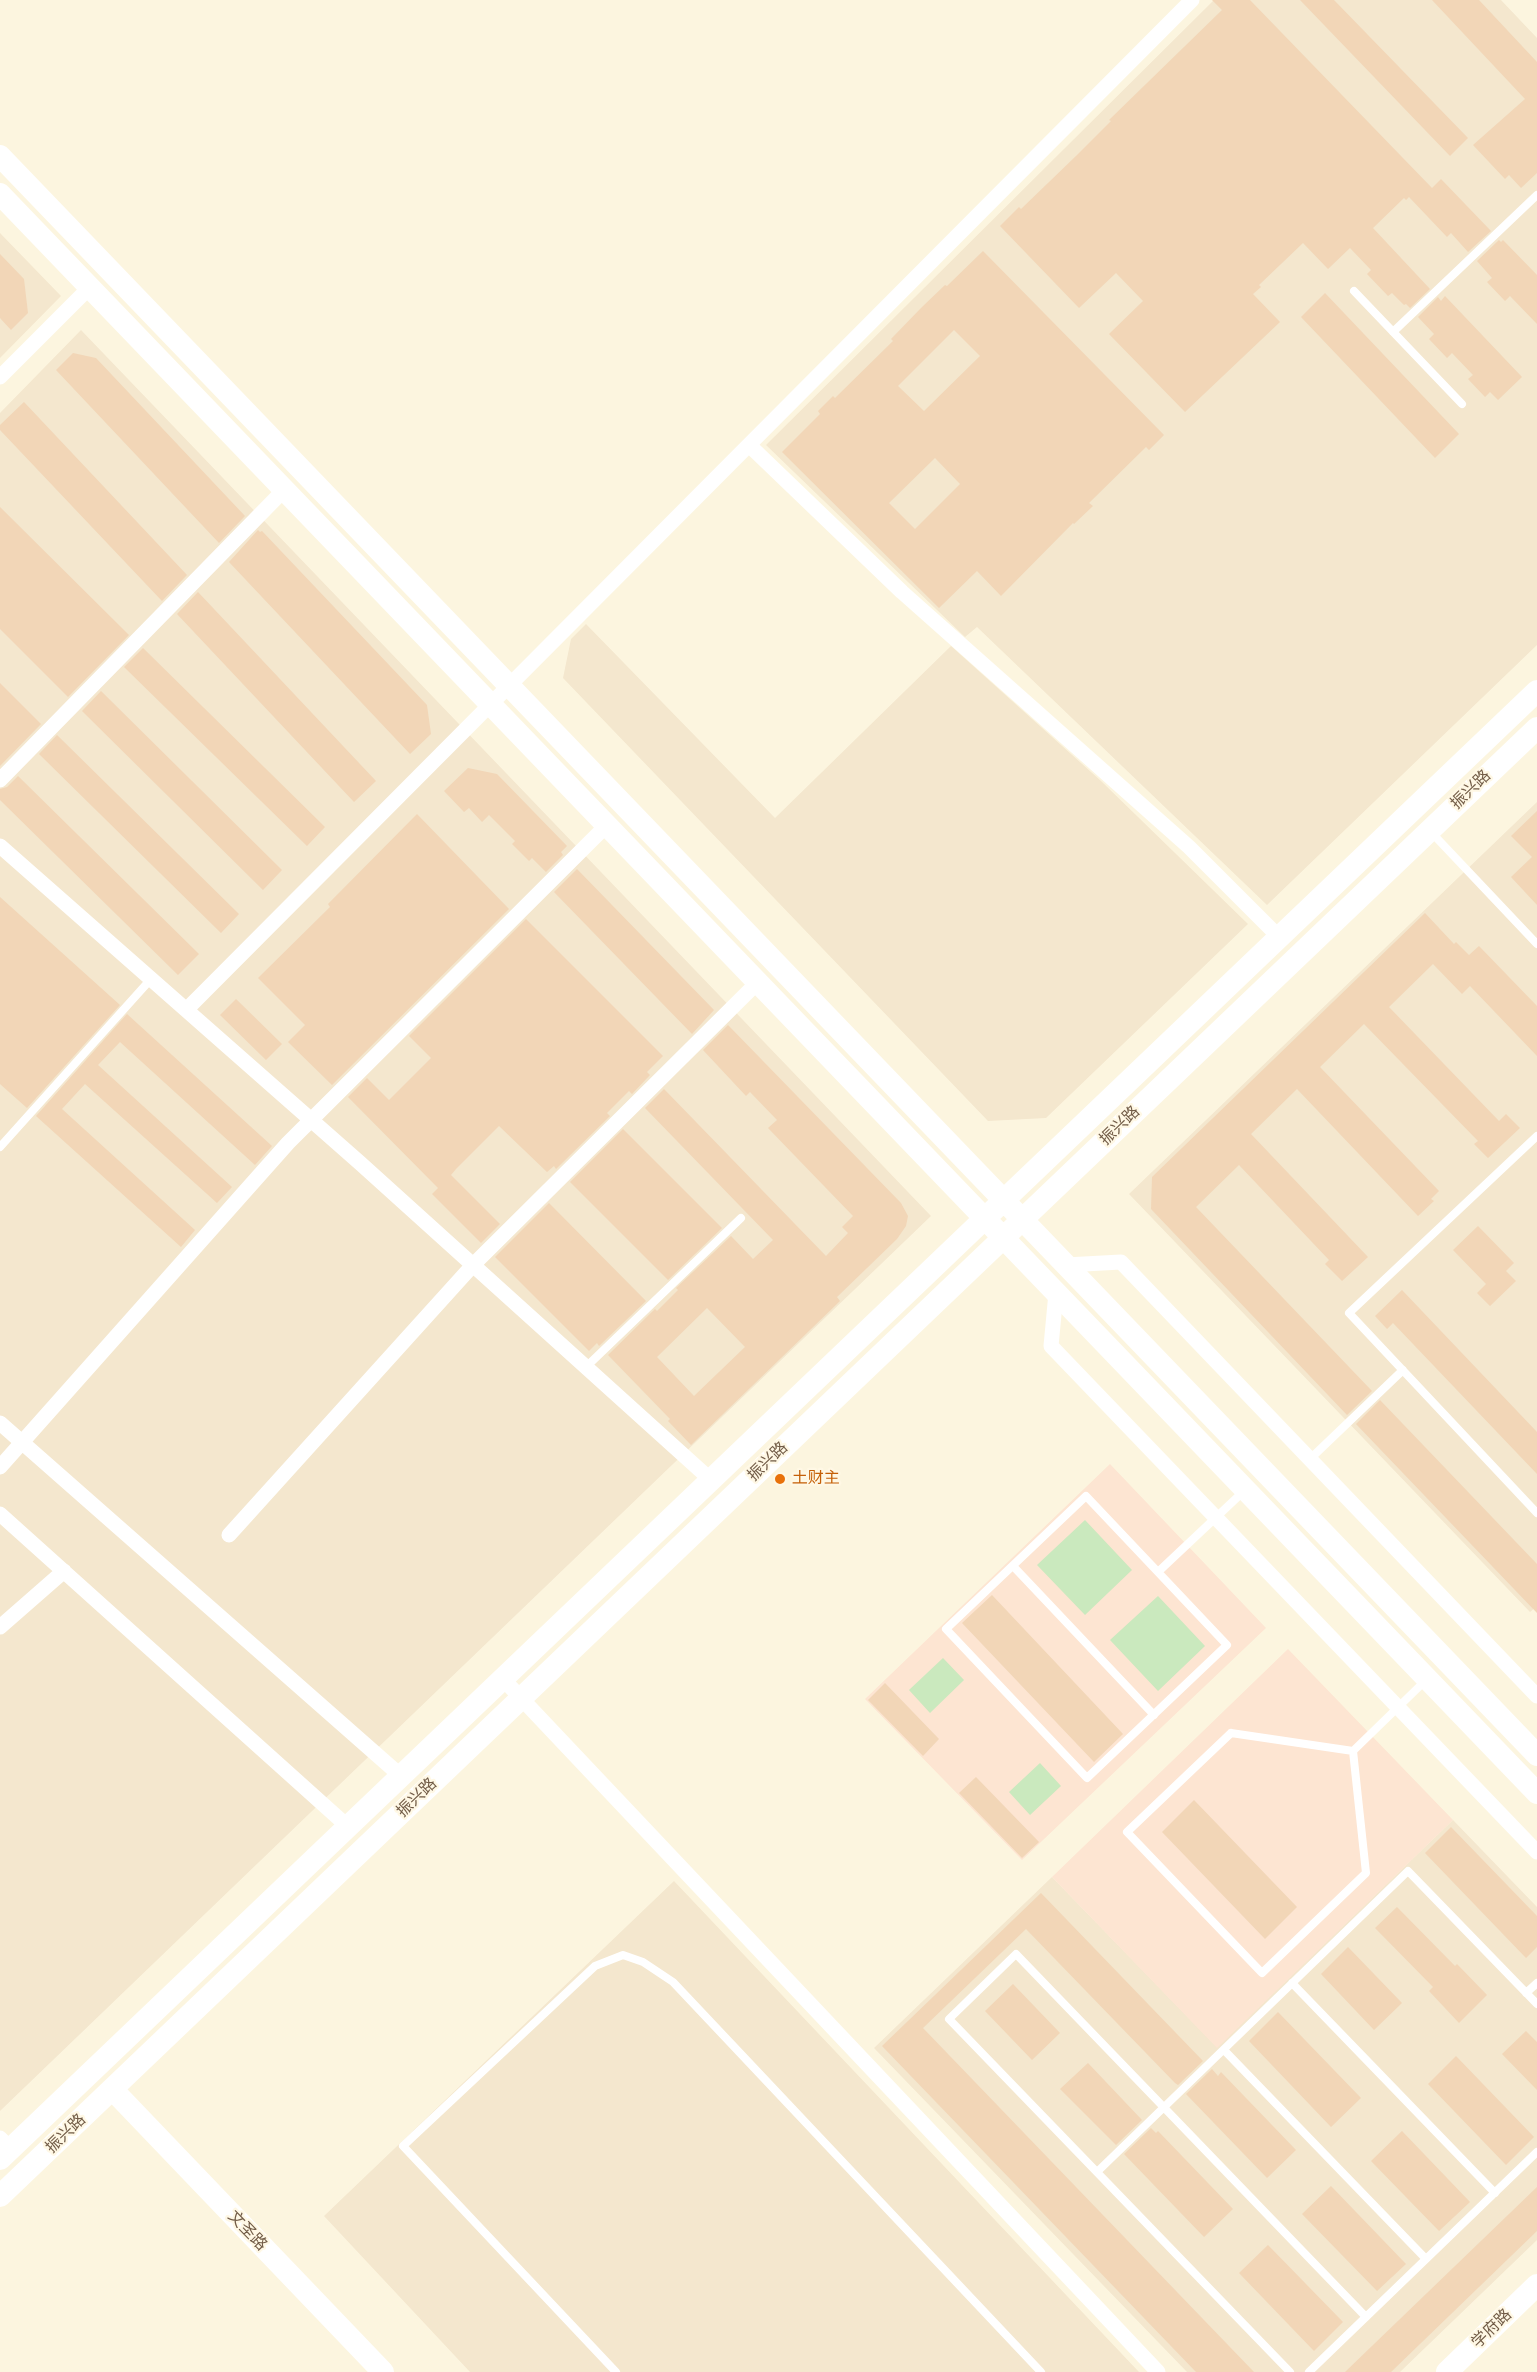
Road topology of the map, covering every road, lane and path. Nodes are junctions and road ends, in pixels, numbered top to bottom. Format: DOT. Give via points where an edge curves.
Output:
graph roads {
  1 [pos="1192,0"];
  2 [pos="0,156"];
  3 [pos="0,194"];
  4 [pos="1537,195"];
  5 [pos="90,288"];
  6 [pos="1354,291"];
  7 [pos="1393,332"];
  8 [pos="0,377"];
  9 [pos="1462,404"];
  10 [pos="749,445"];
  11 [pos="284,490"];
  12 [pos="510,686"];
  13 [pos="1537,691"];
  14 [pos="491,704"];
  15 [pos="1537,728"];
  16 [pos="0,780"];
  17 [pos="607,825"];
  18 [pos="1430,830"];
  19 [pos="0,846"];
  20 [pos="1279,937"];
  21 [pos="1537,944"];
  22 [pos="151,979"];
  23 [pos="758,982"];
  24 [pos="186,1010"];
  25 [pos="311,1120"];
  26 [pos="1537,1136"];
  27 [pos="0,1147"];
  28 [pos="1004,1200"];
  29 [pos="741,1218"];
  30 [pos="985,1218"];
  31 [pos="1022,1219"];
  32 [pos="1003,1237"];
  33 [pos="473,1265"];
  34 [pos="1066,1265"];
  35 [pos="1056,1293"];
  36 [pos="586,1367"];
  37 [pos="1403,1370"];
  38 [pos="0,1423"];
  39 [pos="22,1442"];
  40 [pos="1310,1459"];
  41 [pos="0,1467"];
  42 [pos="711,1480"];
  43 [pos="1245,1489"];
  44 [pos="1537,1513"];
  45 [pos="0,1514"];
  46 [pos="1216,1517"];
  47 [pos="228,1535"];
  48 [pos="1013,1566"];
  49 [pos="64,1571"];
  50 [pos="1158,1572"];
  51 [pos="0,1627"];
  52 [pos="503,1679"];
  53 [pos="1428,1679"];
  54 [pos="1537,1696"];
  55 [pos="521,1698"];
  56 [pos="1398,1707"];
  57 [pos="1154,1715"];
  58 [pos="1353,1751"];
  59 [pos="1537,1755"];
  60 [pos="401,1776"];
  61 [pos="1537,1793"];
  62 [pos="345,1824"];
  63 [pos="1537,1852"];
  64 [pos="1292,1983"];
  65 [pos="1537,1983"];
  66 [pos="1526,1993"];
  67 [pos="1537,2004"];
  68 [pos="1224,2050"];
  69 [pos="112,2089"];
  70 [pos="1163,2107"];
  71 [pos="4,2149"];
  72 [pos="1537,2152"];
  73 [pos="1097,2172"];
  74 [pos="1495,2193"];
  75 [pos="0,2196"];
  76 [pos="1426,2259"];
  77 [pos="1537,2285"];
  78 [pos="1366,2317"];
  79 [pos="383,2372"];
  80 [pos="616,2372"];
  81 [pos="1041,2372"];
  82 [pos="1158,2372"];
  83 [pos="1290,2372"];
  84 [pos="1309,2372"];
  85 [pos="1447,2372"];
  1 -- 10 [label="street"];
  2 -- 12 [label="street"];
  3 -- 5 [label="street"];
  4 -- 7 [label="lane"];
  5 -- 8 [label="street"];
  5 -- 11 [label="street"];
  6 -- 7 [label="lane"];
  7 -- 9 [label="lane"];
  10 -- 12 [label="street"];
  10 -- 20 [label="street" via="902,592 1189,847"];
  11 -- 14 [label="street"];
  11 -- 16 [label="street"];
  12 -- 14 [label="street"];
  12 -- 28 [label="street"];
  13 -- 20 [label="street, 振兴路"];
  14 -- 17 [label="street"];
  14 -- 24 [label="street"];
  15 -- 18 [label="street, 振兴路"];
  17 -- 23 [label="street"];
  17 -- 25 [label="street"];
  18 -- 21 [label="lane"];
  18 -- 31 [label="street, 振兴路"];
  19 -- 22 [label="street"];
  20 -- 28 [label="street, 振兴路"];
  22 -- 24 [label="street"];
  22 -- 27 [label="lane"];
  23 -- 30 [label="street"];
  23 -- 33 [label="street"];
  24 -- 25 [label="street"];
  25 -- 33 [label="street"];
  25 -- 39 [label="street"];
  26 -- 37 [label="lane" via="1349,1313"];
  28 -- 30 [label="street, 振兴路"];
  28 -- 31 [label="street"];
  29 -- 36 [label="lane"];
  30 -- 32 [label="street"];
  30 -- 42 [label="street, 振兴路"];
  31 -- 32 [label="street, 振兴路"];
  31 -- 34 [label="street"];
  32 -- 35 [label="street"];
  32 -- 55 [label="street, 振兴路"];
  33 -- 36 [label="street"];
  33 -- 47 [label="street"];
  34 -- 40 [label="street" via="1121,1262"];
  34 -- 59 [label="street"];
  35 -- 43 [label="street"];
  35 -- 46 [label="street" via="1051,1346"];
  36 -- 42 [label="street"];
  37 -- 40 [label="lane"];
  37 -- 44 [label="lane"];
  38 -- 39 [label="street"];
  39 -- 41 [label="street"];
  39 -- 60 [label="street"];
  40 -- 54 [label="street"];
  42 -- 52 [label="street, 振兴路"];
  43 -- 46 [label="lane"];
  43 -- 53 [label="street"];
  45 -- 49 [label="street"];
  46 -- 50 [label="lane"];
  46 -- 56 [label="street"];
  48 -- 50 [label="lane" via="1086,1497"];
  48 -- 57 [label="lane"];
  48 -- 57 [label="lane" via="946,1629 1087,1778"];
  49 -- 51 [label="street"];
  49 -- 62 [label="street"];
  50 -- 57 [label="lane" via="1227,1645"];
  52 -- 55 [label="street"];
  52 -- 60 [label="street, 振兴路"];
  53 -- 56 [label="lane"];
  53 -- 61 [label="street"];
  55 -- 69 [label="street, 振兴路"];
  55 -- 82 [label="street"];
  56 -- 58 [label="lane"];
  56 -- 63 [label="street"];
  58 -- 58 [label="lane" via="1366,1873 1263,1972 1127,1832 1230,1732"];
  60 -- 71 [label="street, 振兴路"];
  64 -- 66 [label="lane" via="1408,1871"];
  64 -- 68 [label="lane"];
  64 -- 74 [label="lane"];
  65 -- 66 [label="lane"];
  66 -- 67 [label="lane"];
  68 -- 70 [label="lane"];
  68 -- 76 [label="lane"];
  69 -- 75 [label="street, 振兴路"];
  69 -- 79 [label="street, 文圣路"];
  70 -- 73 [label="lane"];
  70 -- 73 [label="lane" via="1016,1954 949,2019"];
  70 -- 78 [label="lane"];
  72 -- 74 [label="lane"];
  73 -- 83 [label="lane"];
  74 -- 76 [label="lane"];
  76 -- 78 [label="lane"];
  77 -- 85 [label="street, 学府路"];
  78 -- 84 [label="lane"];
  80 -- 81 [label="lane" via="403,2146 595,1966 623,1955 673,1982"];
}
